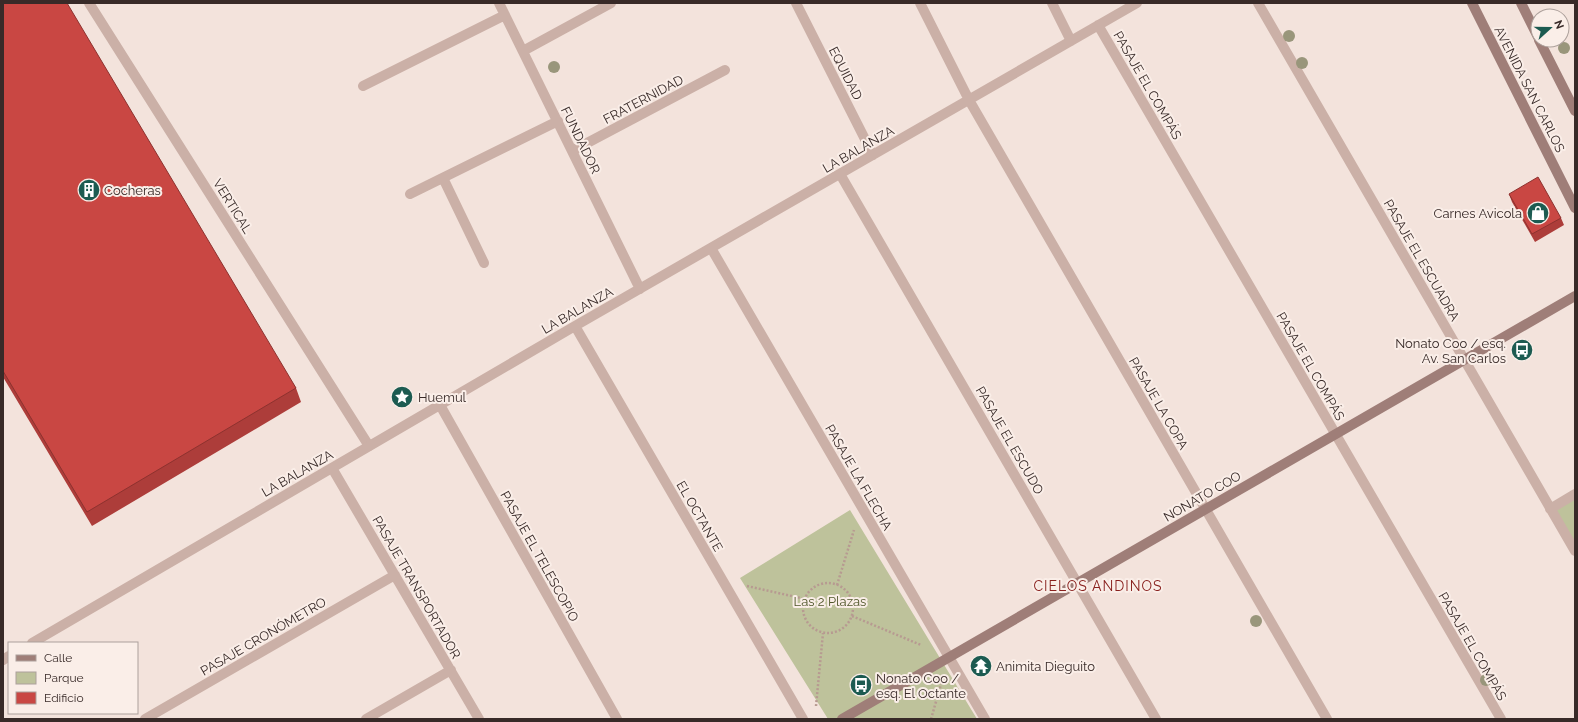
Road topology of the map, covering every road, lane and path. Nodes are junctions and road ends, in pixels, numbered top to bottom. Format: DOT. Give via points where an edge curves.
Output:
graph roads {
  1 [pos="89,3"];
  2 [pos="499,3"];
  3 [pos="610,3"];
  4 [pos="796,3"];
  5 [pos="920,3"];
  6 [pos="1052,3"];
  7 [pos="1138,3"];
  8 [pos="1258,3"];
  9 [pos="1472,3"];
  10 [pos="1521,3"];
  11 [pos="505,15"];
  12 [pos="1530,21"];
  13 [pos="1098,25"];
  14 [pos="1071,41"];
  15 [pos="1543,48"];
  16 [pos="523,51"];
  17 [pos="725,70"];
  18 [pos="363,86"];
  19 [pos="969,100"];
  20 [pos="1575,111"];
  21 [pos="558,121"];
  22 [pos="572,151"];
  23 [pos="873,155"];
  24 [pos="840,174"];
  25 [pos="443,178"];
  26 [pos="410,194"];
  27 [pos="1575,208"];
  28 [pos="711,248"];
  29 [pos="484,263"];
  30 [pos="640,289"];
  31 [pos="1575,296"];
  32 [pos="575,326"];
  33 [pos="1464,360"];
  34 [pos="440,405"];
  35 [pos="1335,434"];
  36 [pos="369,446"];
  37 [pos="332,468"];
  38 [pos="1575,494"];
  39 [pos="1206,509"];
  40 [pos="1550,509"];
  41 [pos="855,529"];
  42 [pos="1575,551"];
  43 [pos="395,575"];
  44 [pos="722,580"];
  45 [pos="1078,583"];
  46 [pos="837,585"];
  47 [pos="805,599"];
  48 [pos="852,616"];
  49 [pos="823,633"];
  50 [pos="34,642"];
  51 [pos="922,646"];
  52 [pos="949,657"];
  53 [pos="451,670"];
  54 [pos="815,711"];
  55 [pos="144,719"];
  56 [pos="366,719"];
  57 [pos="479,719"];
  58 [pos="618,719"];
  59 [pos="803,719"];
  60 [pos="842,719"];
  61 [pos="932,719"];
  62 [pos="985,719"];
  63 [pos="1156,719"];
  64 [pos="1327,719"];
  65 [pos="1500,719"];
  1 -- 36 [label="street, VERTICAL"];
  2 -- 11 [label="street, FUNDADOR"];
  3 -- 16 [label="street"];
  4 -- 23 [label="street, EQUIDAD"];
  5 -- 19 [label="street, PASAJE LA COPA"];
  6 -- 14 [label="street"];
  7 -- 13 [label="street, LA BALANZA"];
  8 -- 33 [label="street, PASAJE EL ESCUADRA"];
  9 -- 27 [label="main road, AVENIDA SAN CARLOS"];
  10 -- 12 [label="main road"];
  11 -- 16 [label="street, FUNDADOR"];
  11 -- 18 [label="street"];
  13 -- 14 [label="street, LA BALANZA"];
  13 -- 35 [label="street, PASAJE EL COMPÁS"];
  14 -- 19 [label="street, LA BALANZA"];
  15 -- 20 [label="main road"];
  16 -- 21 [label="street, FUNDADOR"];
  17 -- 22 [label="street, FRATERNIDAD"];
  19 -- 23 [label="street, LA BALANZA"];
  19 -- 39 [label="street, PASAJE LA COPA"];
  21 -- 22 [label="street, FUNDADOR"];
  21 -- 25 [label="street"];
  22 -- 30 [label="street, FUNDADOR"];
  23 -- 24 [label="street, LA BALANZA"];
  24 -- 28 [label="street, LA BALANZA"];
  24 -- 45 [label="street, PASAJE EL ESCUDO"];
  25 -- 26 [label="street"];
  25 -- 29 [label="street"];
  28 -- 30 [label="street, LA BALANZA"];
  28 -- 52 [label="street, PASAJE LA FLECHA"];
  30 -- 32 [label="street, LA BALANZA"];
  31 -- 33 [label="main road, NONATO COO"];
  32 -- 34 [label="street, LA BALANZA"];
  32 -- 44 [label="street, EL OCTANTE"];
  33 -- 35 [label="main road, NONATO COO"];
  33 -- 40 [label="street, PASAJE EL ESCUADRA"];
  34 -- 36 [label="street, LA BALANZA"];
  34 -- 58 [label="street, PASAJE EL TELESCOPIO"];
  35 -- 39 [label="main road, NONATO COO"];
  35 -- 65 [label="street, PASAJE EL COMPÁS"];
  36 -- 37 [label="street, LA BALANZA"];
  37 -- 43 [label="street, PASAJE TRANSPORTADOR"];
  37 -- 50 [label="street, LA BALANZA"];
  38 -- 40 [label="street"];
  39 -- 45 [label="main road, NONATO COO"];
  39 -- 64 [label="street, PASAJE LA COPA"];
  40 -- 42 [label="street, PASAJE EL ESCUADRA"];
  41 -- 46 [label="path"];
  43 -- 53 [label="street, PASAJE TRANSPORTADOR"];
  43 -- 55 [label="street, PASAJE CRONÓMETRO"];
  44 -- 47 [label="path"];
  44 -- 59 [label="street, EL OCTANTE"];
  45 -- 52 [label="main road, NONATO COO"];
  45 -- 63 [label="street, PASAJE EL ESCUDO"];
  46 -- 47 [label="path" via="829,583 816,586"];
  46 -- 48 [label="path" via="852,599"];
  47 -- 49 [label="path" via="805,618 810,625"];
  48 -- 49 [label="path" via="847,625 840,630"];
  48 -- 51 [label="path"];
  49 -- 54 [label="path"];
  52 -- 60 [label="main road, NONATO COO"];
  52 -- 61 [label="path"];
  52 -- 62 [label="street, PASAJE LA FLECHA"];
  53 -- 56 [label="street"];
  53 -- 57 [label="street, PASAJE TRANSPORTADOR"];
}
